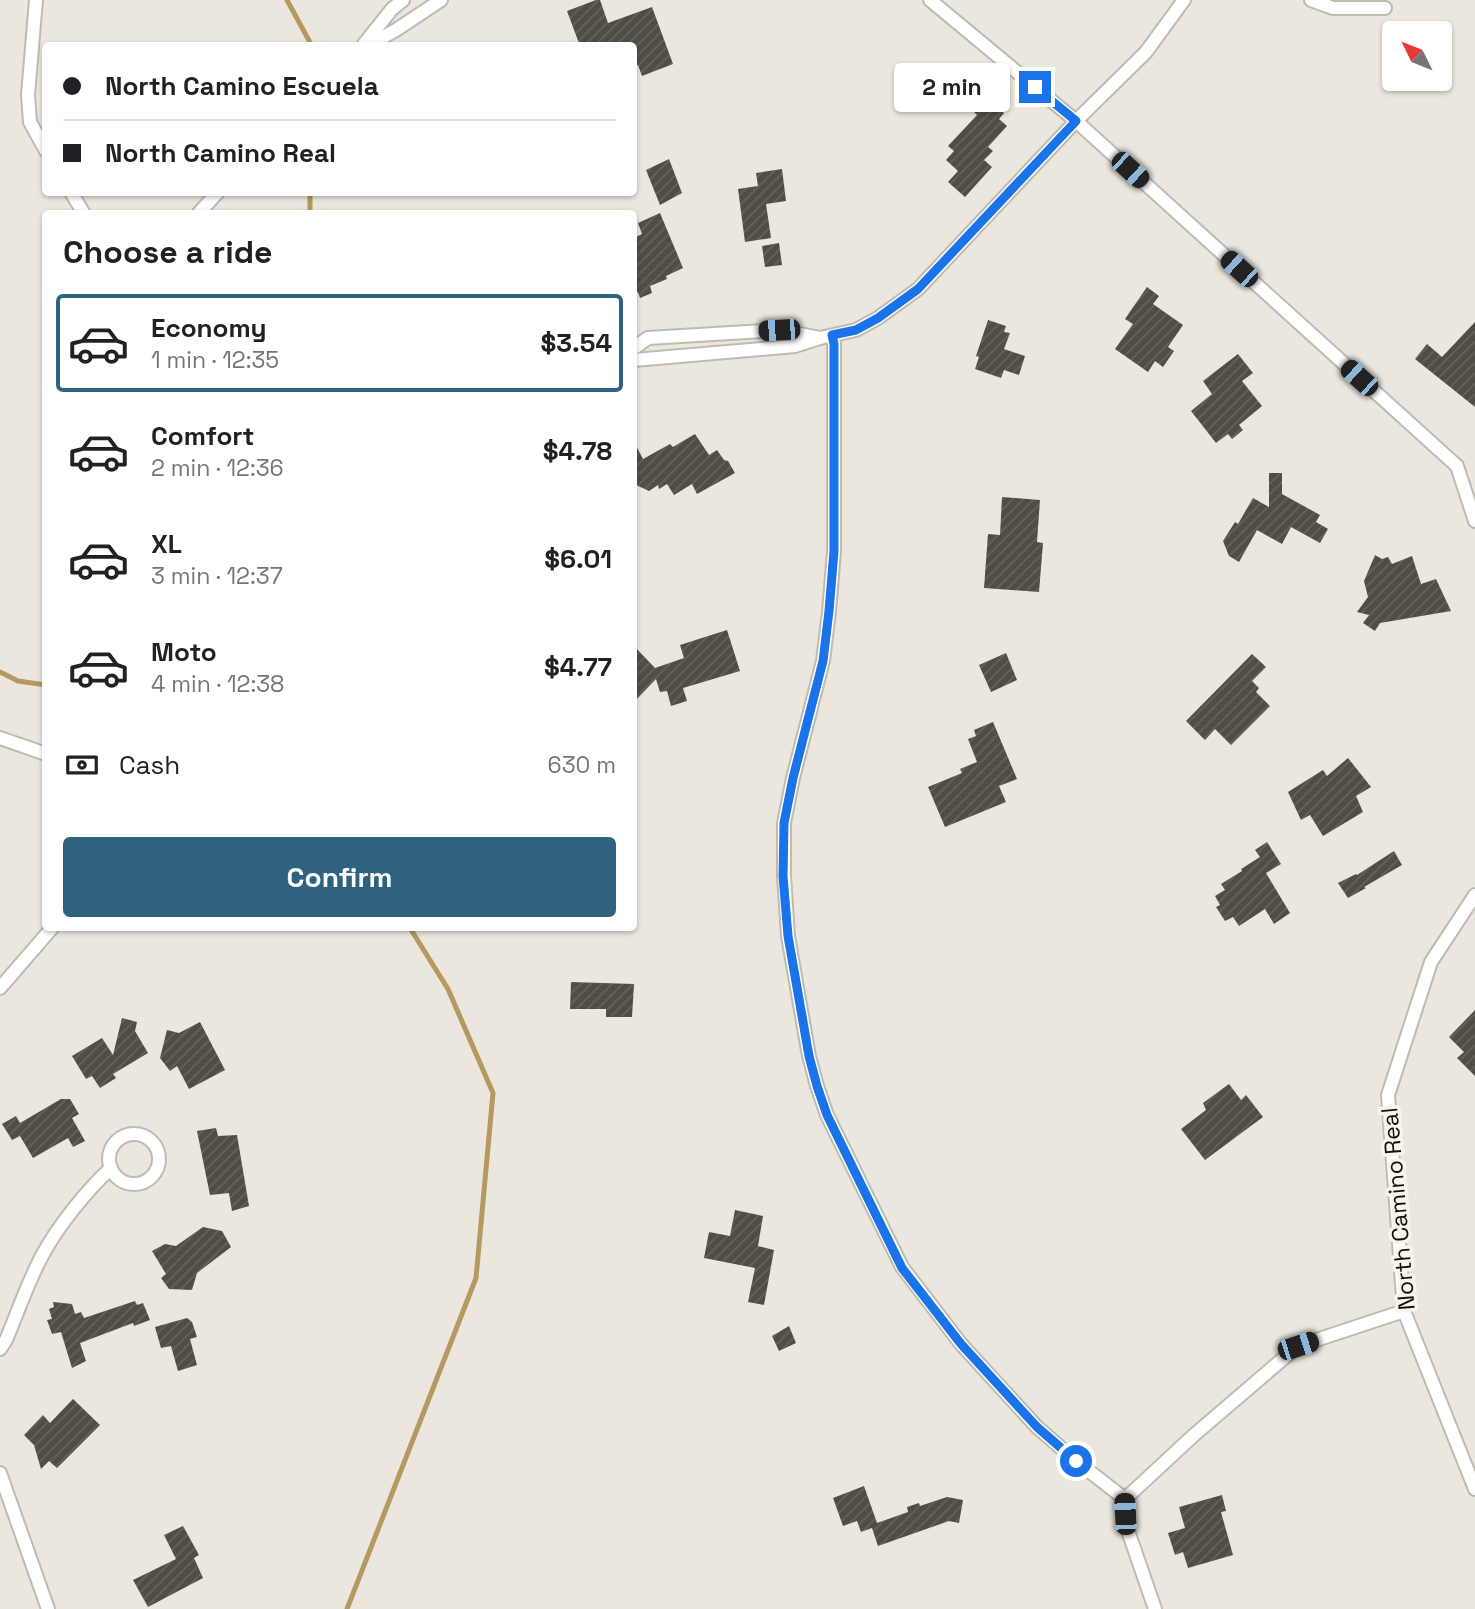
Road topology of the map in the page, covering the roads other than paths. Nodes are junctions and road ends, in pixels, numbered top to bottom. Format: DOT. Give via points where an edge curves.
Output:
graph roads {
  1 [pos="36,0"];
  2 [pos="403,0"];
  3 [pos="441,0"];
  4 [pos="930,0"];
  5 [pos="1184,0"];
  6 [pos="1311,0"];
  7 [pos="1385,8"];
  8 [pos="368,42"];
  9 [pos="373,42"];
  10 [pos="1076,121"];
  11 [pos="42,144"];
  12 [pos="214,196"];
  13 [pos="202,210"];
  14 [pos="826,337"];
  15 [pos="637,346"];
  16 [pos="637,360"];
  17 [pos="1475,521"];
  18 [pos="0,738"];
  19 [pos="42,753"];
  20 [pos="1475,895"];
  21 [pos="49,931"];
  22 [pos="0,988"];
  23 [pos="111,1168"];
  24 [pos="1404,1311"];
  25 [pos="0,1349"];
  26 [pos="0,1473"];
  27 [pos="1475,1489"];
  28 [pos="1125,1499"];
  29 [pos="48,1609"];
  30 [pos="1155,1609"];
  1 -- 11 [label="street" via="28,96 30,122"];
  2 -- 8 [label="street"];
  3 -- 9 [label="street"];
  4 -- 10 [label="street"];
  5 -- 10 [label="street" via="1146,52"];
  6 -- 7 [label="street" via="1333,8"];
  10 -- 14 [label="street" via="918,289 856,330"];
  10 -- 17 [label="street" via="1457,466"];
  12 -- 13 [label="street"];
  14 -- 15 [label="street" via="779,330 648,338"];
  14 -- 16 [label="street" via="795,346"];
  14 -- 28 [label="street" via="834,344 834,551 829,611 823,661 784,823 788,936 811,1066 827,1115 902,1268 961,1344 1037,1427"];
  18 -- 19 [label="street"];
  20 -- 24 [label="street, North Camino Real" via="1431,962 1388,1095"];
  21 -- 22 [label="street"];
  23 -- 23 [label="street" via="114,1144 127,1135 144,1136 159,1154 156,1170 145,1181 121,1180"];
  23 -- 25 [label="street" via="43,1253"];
  24 -- 27 [label="street, North Camino Real"];
  24 -- 28 [label="street" via="1298,1346"];
  26 -- 29 [label="street"];
  28 -- 30 [label="street" via="1126,1525"];
}
